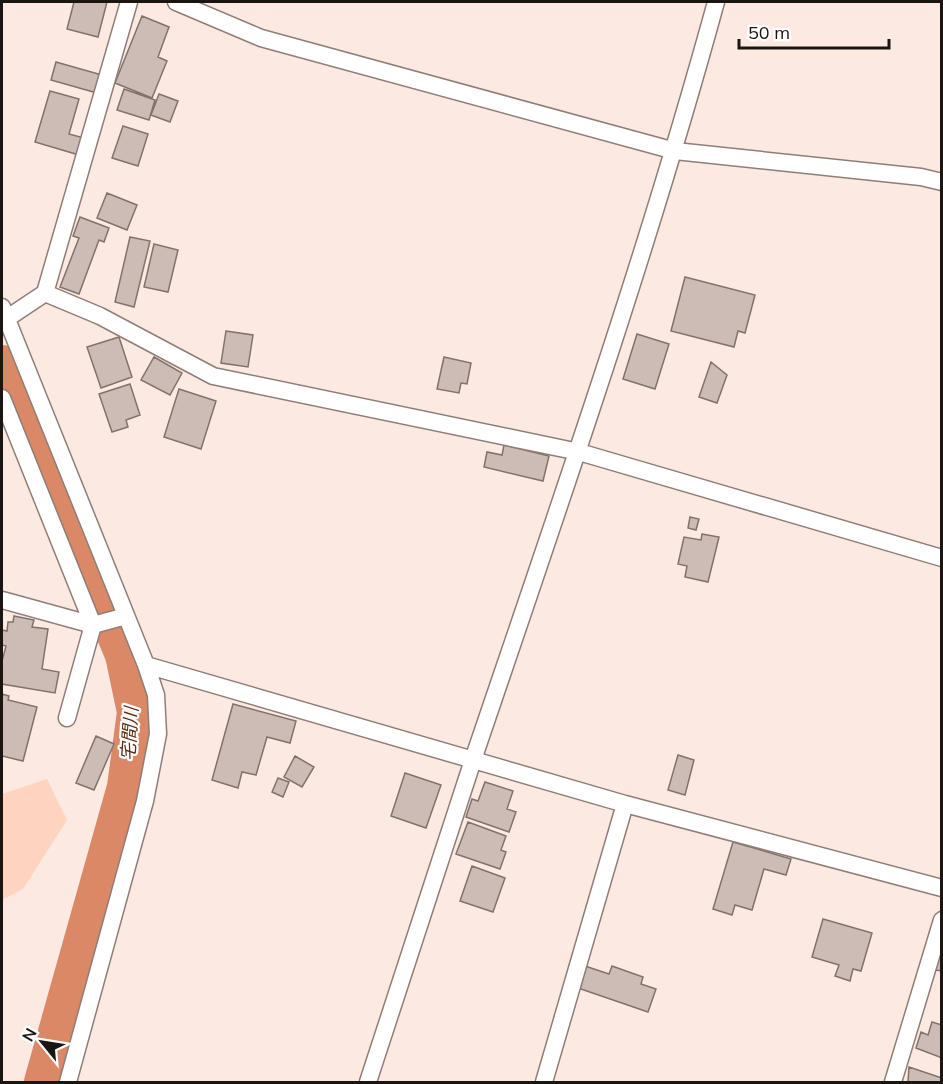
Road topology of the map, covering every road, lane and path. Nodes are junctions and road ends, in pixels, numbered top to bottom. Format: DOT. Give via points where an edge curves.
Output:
graph roads {
  1 [pos="129,2"];
  2 [pos="176,2"];
  3 [pos="716,2"];
  4 [pos="675,151"];
  5 [pos="942,182"];
  6 [pos="45,293"];
  7 [pos="4,313"];
  8 [pos="2,398"];
  9 [pos="579,452"];
  10 [pos="942,558"];
  11 [pos="2,600"];
  12 [pos="123,617"];
  13 [pos="96,624"];
  14 [pos="146,665"];
  15 [pos="67,718"];
  16 [pos="474,759"];
  17 [pos="625,804"];
  18 [pos="942,888"];
  19 [pos="942,920"];
  20 [pos="68,1083"];
  21 [pos="368,1083"];
  22 [pos="544,1083"];
  23 [pos="893,1083"];
  1 -- 6 [label="street"];
  2 -- 4 [label="street" via="261,38"];
  3 -- 4 [label="street"];
  4 -- 5 [label="street"];
  4 -- 9 [label="street"];
  6 -- 7 [label="street"];
  6 -- 9 [label="street" via="100,316 213,376"];
  7 -- 12 [label="street"];
  8 -- 13 [label="street"];
  9 -- 10 [label="street"];
  9 -- 16 [label="street"];
  11 -- 13 [label="street"];
  12 -- 13 [label="street"];
  12 -- 14 [label="street"];
  13 -- 15 [label="street"];
  14 -- 16 [label="street"];
  14 -- 20 [label="street" via="156,695 158,734 145,801"];
  16 -- 17 [label="street"];
  16 -- 21 [label="street"];
  17 -- 18 [label="street"];
  17 -- 22 [label="street"];
  19 -- 23 [label="street"];
}
